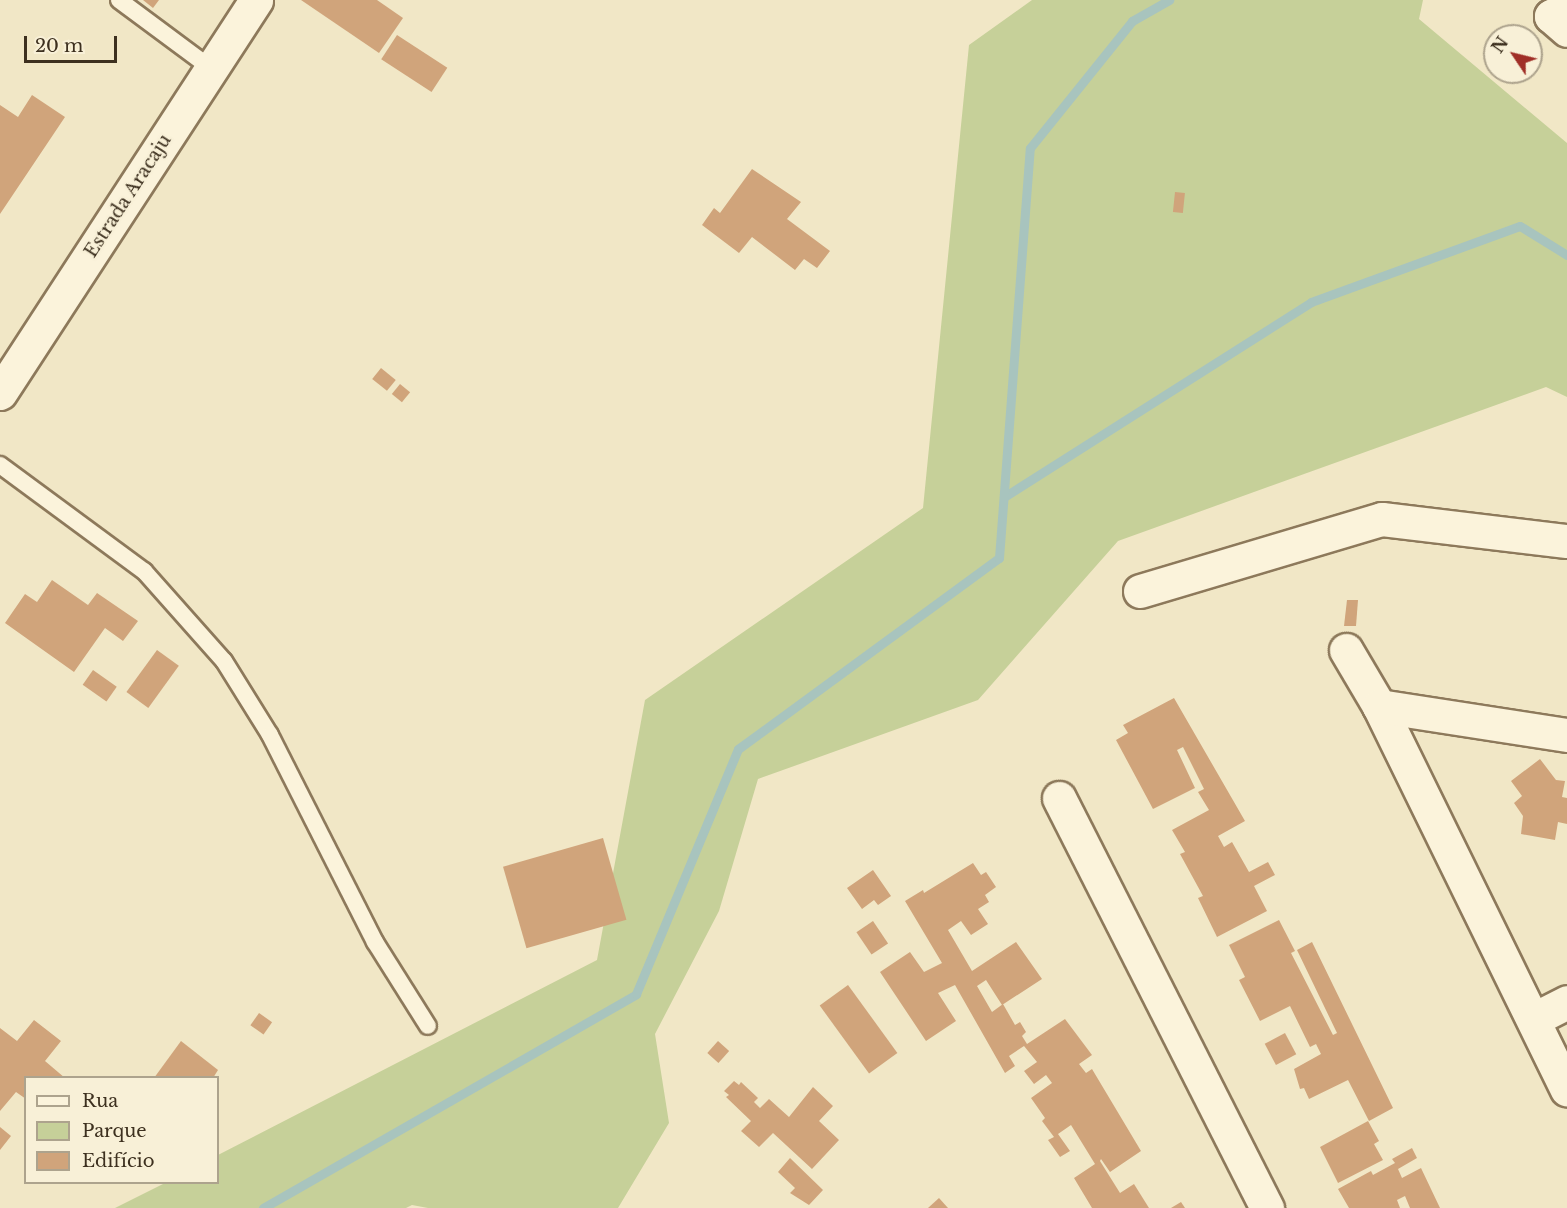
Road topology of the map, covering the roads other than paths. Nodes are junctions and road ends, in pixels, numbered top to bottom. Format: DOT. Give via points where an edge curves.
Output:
graph roads {
  1 [pos="118,0"];
  2 [pos="256,0"];
  3 [pos="1567,8"];
  4 [pos="1567,30"];
  5 [pos="212,69"];
  6 [pos="0,393"];
  7 [pos="0,465"];
  8 [pos="1567,541"];
  9 [pos="1140,591"];
  10 [pos="1346,650"];
  11 [pos="1379,706"];
  12 [pos="1567,735"];
  13 [pos="1059,798"];
  14 [pos="1567,1002"];
  15 [pos="1534,1019"];
  16 [pos="428,1026"];
  17 [pos="1567,1089"];
  18 [pos="1267,1208"];
  1 -- 5 [label="lane"];
  2 -- 5 [label="street, Estrada Aracaju"];
  3 -- 4 [label="street" via="1551,16"];
  5 -- 6 [label="street, Estrada Aracaju"];
  7 -- 16 [label="lane" via="144,571 224,661 270,735 375,942"];
  8 -- 9 [label="street" via="1382,519"];
  10 -- 11 [label="street"];
  11 -- 12 [label="street"];
  11 -- 15 [label="street"];
  13 -- 18 [label="street"];
  14 -- 15 [label="street"];
  15 -- 17 [label="street"];
}
